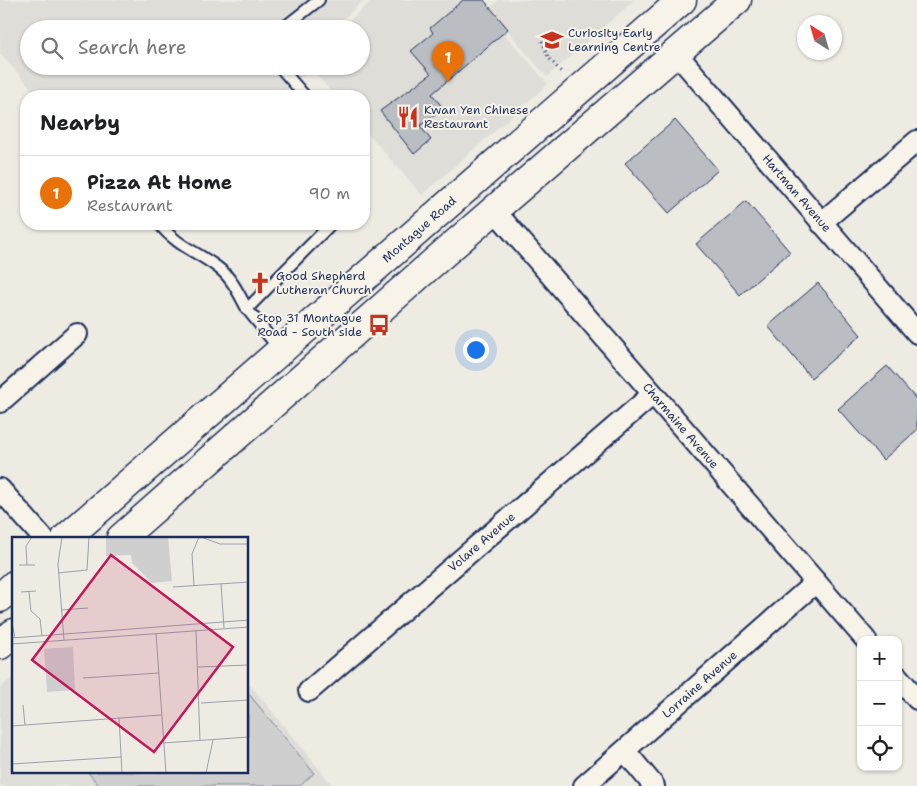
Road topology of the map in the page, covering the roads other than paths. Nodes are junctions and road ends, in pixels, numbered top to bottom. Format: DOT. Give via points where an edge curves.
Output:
graph roads {
  1 [pos="319,0"];
  2 [pos="682,0"];
  3 [pos="737,0"];
  4 [pos="293,20"];
  5 [pos="676,53"];
  6 [pos="287,75"];
  7 [pos="300,90"];
  8 [pos="917,142"];
  9 [pos="471,185"];
  10 [pos="494,211"];
  11 [pos="821,223"];
  12 [pos="164,230"];
  13 [pos="325,230"];
  14 [pos="248,309"];
  15 [pos="917,333"];
  16 [pos="77,334"];
  17 [pos="281,352"];
  18 [pos="653,394"];
  19 [pos="0,402"];
  20 [pos="0,489"];
  21 [pos="42,537"];
  22 [pos="67,537"];
  23 [pos="122,537"];
  24 [pos="816,582"];
  25 [pos="12,587"];
  26 [pos="0,598"];
  27 [pos="12,635"];
  28 [pos="863,636"];
  29 [pos="0,645"];
  30 [pos="901,681"];
  31 [pos="309,691"];
  32 [pos="917,699"];
  33 [pos="625,751"];
  34 [pos="584,786"];
  35 [pos="654,786"];
  1 -- 4 [label="lane"];
  2 -- 9 [label="main road, Montague Road"];
  3 -- 5 [label="main road"];
  5 -- 10 [label="main road"];
  5 -- 11 [label="street, Hartman Avenue"];
  6 -- 7 [label="lane"];
  8 -- 11 [label="street"];
  9 -- 10 [label="main road"];
  9 -- 17 [label="main road, Montague Road"];
  10 -- 18 [label="street, Charmaine Avenue"];
  10 -- 23 [label="main road"];
  11 -- 15 [label="street, Hartman Avenue"];
  12 -- 14 [label="lane" via="178,244 221,270"];
  13 -- 14 [label="lane"];
  14 -- 17 [label="lane"];
  16 -- 19 [label="street"];
  17 -- 22 [label="main road, Montague Road"];
  18 -- 24 [label="street, Charmaine Avenue"];
  18 -- 31 [label="street, Volare Avenue"];
  20 -- 21 [label="street"];
  24 -- 28 [label="street, Charmaine Avenue"];
  24 -- 33 [label="street, Lorraine Avenue"];
  25 -- 26 [label="main road"];
  27 -- 29 [label="main road"];
  30 -- 32 [label="street"];
  33 -- 34 [label="street, Lorraine Avenue"];
  33 -- 35 [label="street"];
}
